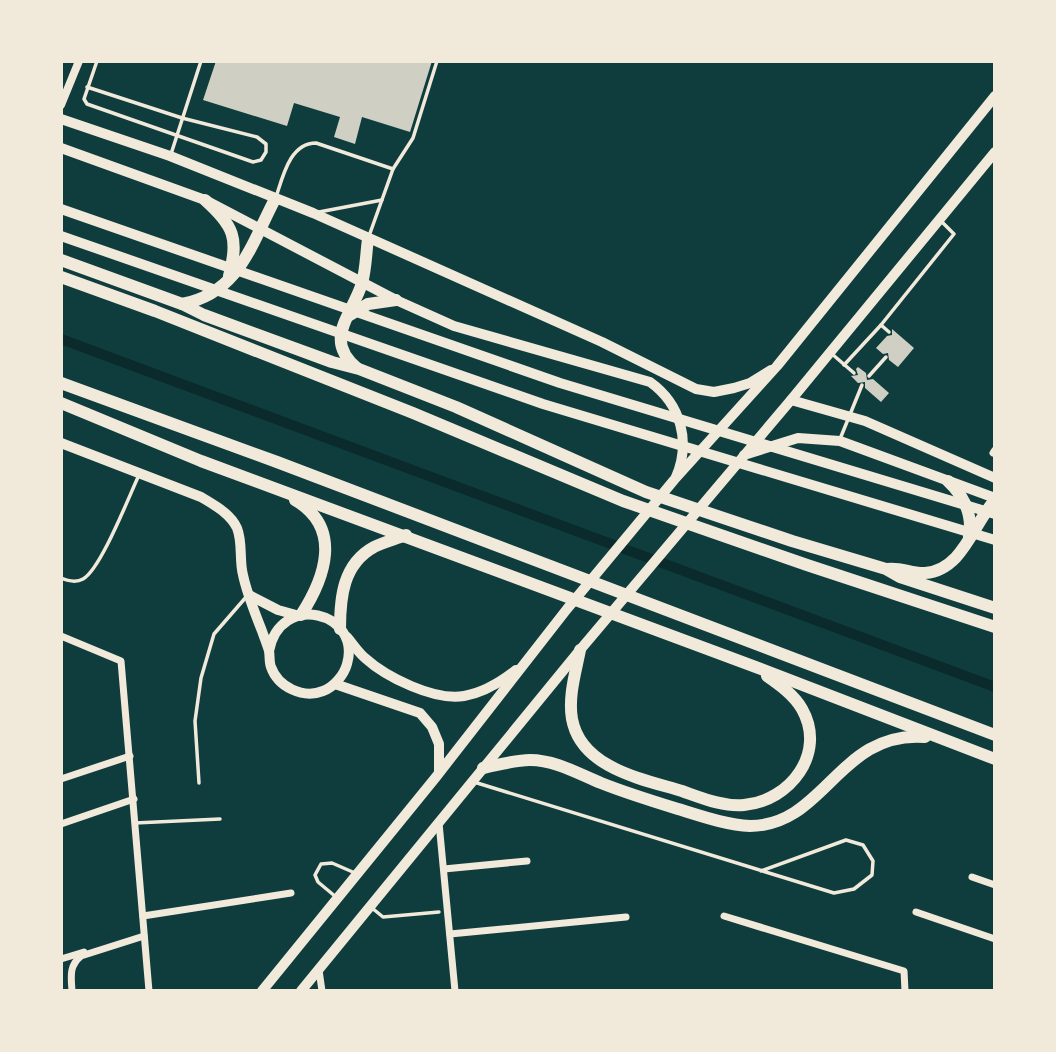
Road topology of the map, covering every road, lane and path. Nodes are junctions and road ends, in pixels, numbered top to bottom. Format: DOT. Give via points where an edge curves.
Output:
graph roads {
  1 [pos="79,61"];
  2 [pos="97,61"];
  3 [pos="192,61"];
  4 [pos="437,61"];
  5 [pos="201,62"];
  6 [pos="87,87"];
  7 [pos="65,88"];
  8 [pos="995,96"];
  9 [pos="61,105"];
  10 [pos="182,118"];
  11 [pos="61,119"];
  12 [pos="177,136"];
  13 [pos="61,148"];
  14 [pos="995,152"];
  15 [pos="170,156"];
  16 [pos="393,169"];
  17 [pos="275,199"];
  18 [pos="205,200"];
  19 [pos="382,200"];
  20 [pos="61,209"];
  21 [pos="313,213"];
  22 [pos="939,219"];
  23 [pos="259,229"];
  24 [pos="61,236"];
  25 [pos="368,239"];
  26 [pos="61,260"];
  27 [pos="61,278"];
  28 [pos="362,282"];
  29 [pos="228,283"];
  30 [pos="396,300"];
  31 [pos="182,304"];
  32 [pos="343,322"];
  33 [pos="881,325"];
  34 [pos="889,332"];
  35 [pos="830,352"];
  36 [pos="886,357"];
  37 [pos="844,365"];
  38 [pos="777,366"];
  39 [pos="359,369"];
  40 [pos="853,373"];
  41 [pos="869,376"];
  42 [pos="61,383"];
  43 [pos="862,385"];
  44 [pos="791,400"];
  45 [pos="61,404"];
  46 [pos="848,416"];
  47 [pos="840,441"];
  48 [pos="61,443"];
  49 [pos="743,455"];
  50 [pos="139,473"];
  51 [pos="995,478"];
  52 [pos="257,481"];
  53 [pos="948,481"];
  54 [pos="670,485"];
  55 [pos="995,499"];
  56 [pos="995,514"];
  57 [pos="406,535"];
  58 [pos="995,540"];
  59 [pos="968,541"];
  60 [pos="886,569"];
  61 [pos="61,578"];
  62 [pos="249,595"];
  63 [pos="995,608"];
  64 [pos="299,615"];
  65 [pos="995,627"];
  66 [pos="341,630"];
  67 [pos="61,636"];
  68 [pos="580,650"];
  69 [pos="269,651"];
  70 [pos="520,667"];
  71 [pos="756,667"];
  72 [pos="335,684"];
  73 [pos="995,735"];
  74 [pos="937,738"];
  75 [pos="130,756"];
  76 [pos="995,759"];
  77 [pos="483,768"];
  78 [pos="439,772"];
  79 [pos="61,779"];
  80 [pos="472,781"];
  81 [pos="199,783"];
  82 [pos="134,799"];
  83 [pos="220,819"];
  84 [pos="439,822"];
  85 [pos="135,823"];
  86 [pos="61,824"];
  87 [pos="527,861"];
  88 [pos="444,869"];
  89 [pos="761,871"];
  90 [pos="357,874"];
  91 [pos="972,877"];
  92 [pos="995,885"];
  93 [pos="291,893"];
  94 [pos="337,898"];
  95 [pos="370,907"];
  96 [pos="439,912"];
  97 [pos="916,912"];
  98 [pos="142,916"];
  99 [pos="626,916"];
  100 [pos="724,916"];
  101 [pos="144,934"];
  102 [pos="450,934"];
  103 [pos="995,939"];
  104 [pos="61,959"];
  105 [pos="318,970"];
  106 [pos="72,991"];
  107 [pos="149,991"];
  108 [pos="262,991"];
  109 [pos="301,991"];
  110 [pos="322,991"];
  111 [pos="455,991"];
  112 [pos="905,991"];
  1 -- 7 [label="street"];
  2 -- 6 [label="lane"];
  3 -- 5 [label="lane"];
  4 -- 16 [label="lane" via="413,138"];
  5 -- 10 [label="lane"];
  6 -- 10 [label="lane"];
  6 -- 12 [label="lane" via="83,99 87,104"];
  7 -- 9 [label="street"];
  8 -- 38 [label="highway"];
  10 -- 12 [label="lane"];
  10 -- 12 [label="lane" via="257,137 266,152 253,162"];
  11 -- 15 [label="main road"];
  12 -- 15 [label="lane"];
  13 -- 18 [label="main road"];
  14 -- 22 [label="highway"];
  15 -- 17 [label="main road"];
  16 -- 17 [label="lane" via="316,142 306,143 286,168"];
  16 -- 19 [label="lane"];
  17 -- 21 [label="main road"];
  17 -- 23 [label="highway"];
  18 -- 23 [label="main road"];
  18 -- 29 [label="highway" via="219,213 234,240"];
  19 -- 21 [label="lane"];
  19 -- 25 [label="lane"];
  20 -- 56 [label="highway" via="560,383"];
  21 -- 25 [label="main road"];
  22 -- 33 [label="lane" via="954,234"];
  22 -- 35 [label="highway"];
  23 -- 28 [label="main road"];
  23 -- 29 [label="highway"];
  24 -- 58 [label="highway" via="543,404"];
  25 -- 28 [label="highway"];
  25 -- 38 [label="main road" via="696,388 714,392 734,388"];
  26 -- 31 [label="highway"];
  27 -- 65 [label="highway" via="413,413 623,501"];
  28 -- 30 [label="main road"];
  28 -- 32 [label="highway"];
  29 -- 31 [label="highway" via="214,294"];
  30 -- 32 [label="highway" via="368,304"];
  30 -- 54 [label="main road" via="466,330 641,378 657,388 670,401 682,436 682,454"];
  31 -- 39 [label="highway"];
  32 -- 39 [label="highway" via="343,349"];
  33 -- 34 [label="lane"];
  33 -- 37 [label="lane"];
  35 -- 37 [label="lane"];
  35 -- 44 [label="highway"];
  36 -- 41 [label="lane"];
  37 -- 40 [label="lane"];
  38 -- 54 [label="highway"];
  39 -- 60 [label="highway" via="646,492"];
  42 -- 73 [label="highway"];
  43 -- 46 [label="lane"];
  44 -- 46 [label="main road"];
  44 -- 49 [label="highway"];
  45 -- 52 [label="highway"];
  46 -- 47 [label="lane"];
  46 -- 51 [label="main road"];
  47 -- 49 [label="main road" via="798,438"];
  47 -- 53 [label="main road"];
  48 -- 50 [label="main road"];
  49 -- 68 [label="highway"];
  50 -- 61 [label="lane" via="91,571 82,580"];
  50 -- 62 [label="main road" via="201,497 230,518 237,528"];
  52 -- 57 [label="highway"];
  52 -- 64 [label="highway" via="305,506 321,530 324,568"];
  53 -- 55 [label="main road"];
  53 -- 59 [label="highway" via="968,511"];
  54 -- 70 [label="highway"];
  55 -- 59 [label="highway"];
  57 -- 66 [label="highway" via="373,547 351,567 340,598"];
  57 -- 71 [label="highway"];
  59 -- 60 [label="highway" via="958,555 936,570"];
  60 -- 63 [label="highway"];
  62 -- 64 [label="main road"];
  62 -- 69 [label="main road"];
  62 -- 81 [label="lane" via="214,634 201,678 195,721"];
  64 -- 66 [label="main road" via="322,616"];
  64 -- 69 [label="main road" via="276,630"];
  66 -- 70 [label="main road" via="388,674 443,695 471,694"];
  66 -- 72 [label="main road" via="347,641 347,664"];
  67 -- 75 [label="street" via="121,661"];
  68 -- 71 [label="highway" via="572,719 578,737 591,753 628,775 742,806 764,802 797,779 809,743 802,709"];
  68 -- 77 [label="highway"];
  69 -- 72 [label="main road" via="276,677 286,686 311,693"];
  70 -- 78 [label="highway"];
  71 -- 74 [label="highway"];
  72 -- 78 [label="main road" via="420,713 437,736"];
  74 -- 76 [label="highway"];
  74 -- 77 [label="highway" via="914,736 882,742 848,765 807,805 789,816 752,826 619,790 551,763 530,760"];
  75 -- 79 [label="street"];
  75 -- 82 [label="street"];
  77 -- 80 [label="highway"];
  78 -- 90 [label="highway"];
  80 -- 84 [label="highway"];
  80 -- 89 [label="lane"];
  82 -- 85 [label="street"];
  82 -- 86 [label="street"];
  83 -- 85 [label="lane"];
  84 -- 88 [label="street"];
  84 -- 95 [label="highway"];
  85 -- 98 [label="street"];
  87 -- 88 [label="street"];
  88 -- 102 [label="street"];
  89 -- 89 [label="lane" via="834,893 854,889 872,875 873,861 863,845 846,840"];
  90 -- 94 [label="highway"];
  90 -- 94 [label="lane" via="332,863 321,864 315,874 318,882"];
  91 -- 92 [label="street"];
  93 -- 98 [label="street"];
  94 -- 108 [label="highway"];
  95 -- 96 [label="lane" via="383,917"];
  95 -- 105 [label="highway"];
  97 -- 103 [label="street"];
  98 -- 101 [label="street"];
  99 -- 102 [label="street"];
  100 -- 112 [label="street" via="904,971"];
  101 -- 104 [label="street"];
  101 -- 106 [label="street" via="73,962"];
  101 -- 107 [label="street"];
  102 -- 111 [label="street"];
  105 -- 109 [label="highway"];
  105 -- 110 [label="street"];
}
